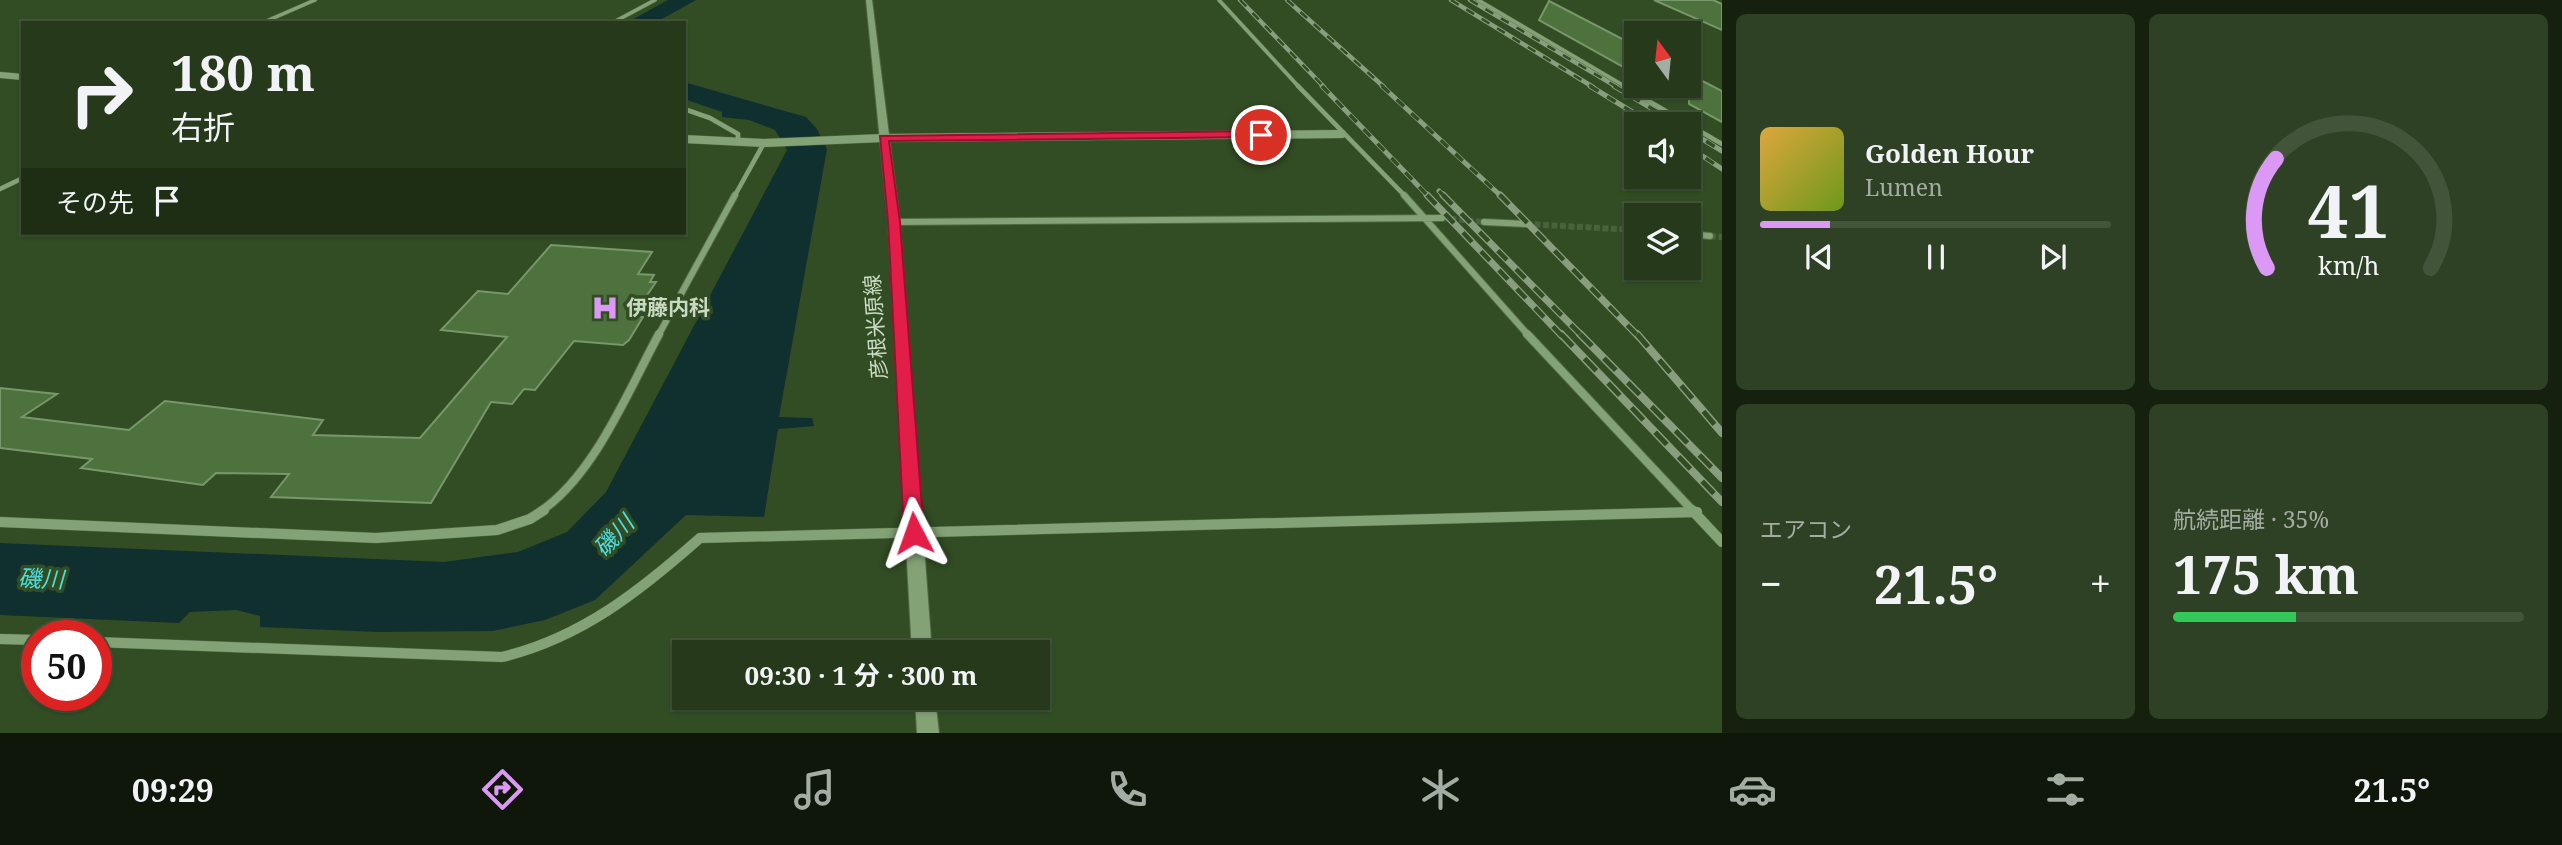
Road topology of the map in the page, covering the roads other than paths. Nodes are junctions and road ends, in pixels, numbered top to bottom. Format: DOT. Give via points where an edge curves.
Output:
graph roads {
  1 [pos="315,0"];
  2 [pos="654,0"];
  3 [pos="869,0"];
  4 [pos="1219,0"];
  5 [pos="1478,0"];
  6 [pos="267,21"];
  7 [pos="616,21"];
  8 [pos="0,75"];
  9 [pos="21,76"];
  10 [pos="686,110"];
  11 [pos="1342,134"];
  12 [pos="883,138"];
  13 [pos="686,139"];
  14 [pos="835,140"];
  15 [pos="738,142"];
  16 [pos="767,143"];
  17 [pos="1722,144"];
  18 [pos="21,179"];
  19 [pos="0,189"];
  20 [pos="1427,218"];
  21 [pos="1441,218"];
  22 [pos="894,222"];
  23 [pos="1484,222"];
  24 [pos="1526,224"];
  25 [pos="1701,235"];
  26 [pos="1710,236"];
  27 [pos="1697,512"];
  28 [pos="0,522"];
  29 [pos="914,533"];
  30 [pos="1722,542"];
  31 [pos="0,639"];
  32 [pos="21,640"];
  33 [pos="921,640"];
  34 [pos="112,643"];
  35 [pos="926,710"];
  36 [pos="928,733"];
  1 -- 6 [label="street"];
  2 -- 7 [label="street"];
  3 -- 12 [label="main road, 彦根米原線"];
  4 -- 11 [label="street"];
  5 -- 17 [label="street"];
  8 -- 9 [label="street"];
  10 -- 15 [label="street" via="738,134"];
  11 -- 12 [label="street"];
  11 -- 20 [label="street"];
  12 -- 14 [label="street"];
  12 -- 22 [label="main road, 彦根米原線"];
  13 -- 15 [label="street"];
  14 -- 16 [label="street"];
  15 -- 16 [label="street"];
  16 -- 28 [label="street" via="588,464 559,499 530,519 497,530 376,538"];
  18 -- 19 [label="street"];
  20 -- 21 [label="street"];
  20 -- 22 [label="street"];
  20 -- 27 [label="street" via="1506,311"];
  22 -- 29 [label="main road, 彦根米原線"];
  23 -- 24 [label="street"];
  25 -- 26 [label="street"];
  27 -- 29 [label="street"];
  27 -- 30 [label="street"];
  29 -- 33 [label="main road, 彦根米原線"];
  29 -- 34 [label="street" via="700,538 596,622 525,653 502,657"];
  31 -- 32 [label="street"];
  35 -- 36 [label="main road"];
}
